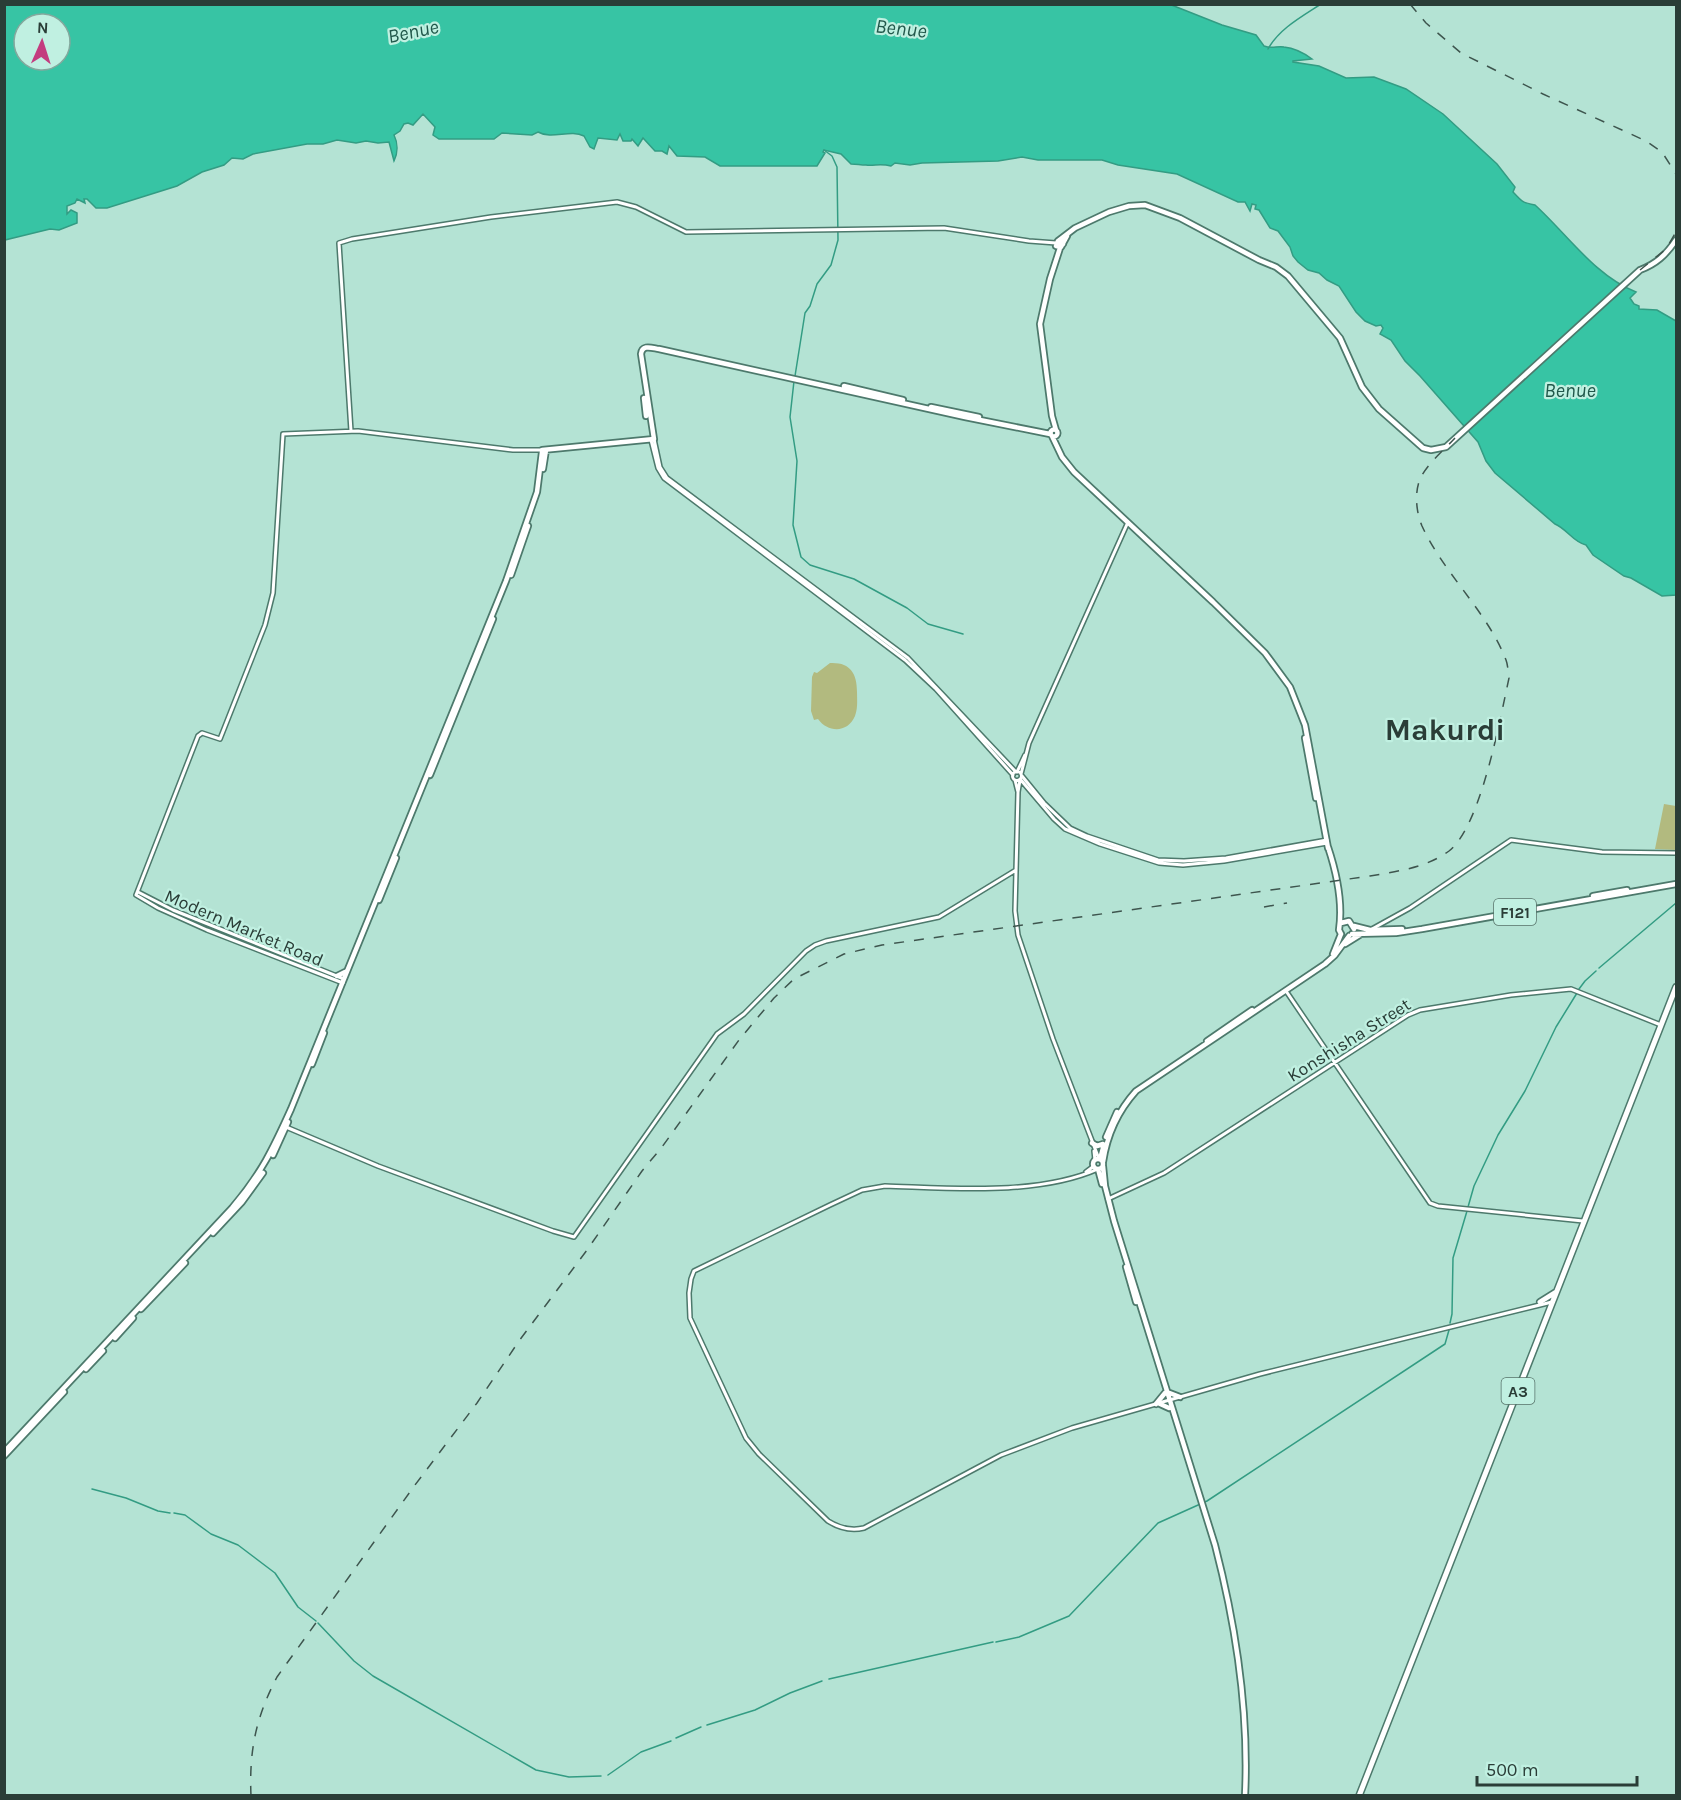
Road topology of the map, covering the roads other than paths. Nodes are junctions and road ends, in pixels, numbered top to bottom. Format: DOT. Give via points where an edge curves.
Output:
graph roads {
  1 [pos="1677,240"];
  2 [pos="1058,245"];
  3 [pos="351,422"];
  4 [pos="358,430"];
  5 [pos="351,431"];
  6 [pos="1053,433"];
  7 [pos="652,439"];
  8 [pos="544,450"];
  9 [pos="1128,522"];
  10 [pos="1018,776"];
  11 [pos="1029,790"];
  12 [pos="1018,793"];
  13 [pos="1327,843"];
  14 [pos="1677,853"];
  15 [pos="1226,859"];
  16 [pos="1016,870"];
  17 [pos="1677,883"];
  18 [pos="1342,908"];
  19 [pos="1349,921"];
  20 [pos="1341,923"];
  21 [pos="1354,926"];
  22 [pos="1370,930"];
  23 [pos="1341,934"];
  24 [pos="1362,934"];
  25 [pos="1350,935"];
  26 [pos="1343,945"];
  27 [pos="347,970"];
  28 [pos="336,978"];
  29 [pos="343,982"];
  30 [pos="1677,987"];
  31 [pos="1285,990"];
  32 [pos="1661,1025"];
  33 [pos="1334,1062"];
  34 [pos="285,1127"];
  35 [pos="293,1130"];
  36 [pos="282,1135"];
  37 [pos="1092,1144"];
  38 [pos="1104,1144"];
  39 [pos="1099,1164"];
  40 [pos="1108,1199"];
  41 [pos="1585,1221"];
  42 [pos="1557,1291"];
  43 [pos="1554,1300"];
  44 [pos="1540,1303"];
  45 [pos="1549,1314"];
  46 [pos="1166,1392"];
  47 [pos="1179,1397"];
  48 [pos="1168,1400"];
  49 [pos="1157,1403"];
  50 [pos="1171,1408"];
  51 [pos="4,1452"];
  52 [pos="4,1456"];
  53 [pos="1362,1794"];
  54 [pos="1244,1796"];
  1 -- 2 [label="main road" via="1446,447 1427,450 1379,409 1362,387 1340,338 1276,267 1145,205 1108,212 1068,233"];
  2 -- 3 [label="street" via="944,228 686,232 625,202 376,234 339,243"];
  2 -- 6 [label="main road" via="1040,324"];
  3 -- 4 [label="street"];
  3 -- 5 [label="street"];
  4 -- 5 [label="street"];
  4 -- 8 [label="street" via="513,450"];
  5 -- 28 [label="street, Modern Market Road" via="283,434 273,593 265,625 220,739 206,733 198,736 137,893"];
  6 -- 7 [label="main road" via="645,344 638,352"];
  6 -- 9 [label="main road" via="1058,451 1070,469"];
  7 -- 8 [label="main road"];
  7 -- 10 [label="street" via="667,478 908,658"];
  8 -- 27 [label="main road" via="537,492 506,580"];
  8 -- 29 [label="main road" via="540,491 517,561"];
  9 -- 10 [label="street"];
  9 -- 13 [label="main road" via="1265,653 1290,687 1303,718"];
  10 -- 11 [label="street"];
  10 -- 12 [label="street"];
  10 -- 15 [label="street" via="1063,823 1087,836 1158,860"];
  11 -- 12 [label="street"];
  11 -- 15 [label="street" via="1065,829 1100,844 1162,864"];
  12 -- 16 [label="street"];
  13 -- 15 [label="street"];
  13 -- 18 [label="main road"];
  14 -- 22 [label="street" via="1593,851 1511,840"];
  16 -- 35 [label="street" via="939,917 811,947 744,1014 717,1034 574,1237"];
  16 -- 37 [label="street" via="1015,911 1020,942"];
  17 -- 22 [label="main road, F121" via="1413,928"];
  17 -- 24 [label="main road, F121" via="1422,929"];
  18 -- 19 [label="main road"];
  18 -- 20 [label="main road"];
  19 -- 20 [label="main road"];
  19 -- 21 [label="main road"];
  20 -- 23 [label="main road"];
  21 -- 22 [label="main road, F121"];
  21 -- 25 [label="main road"];
  23 -- 25 [label="main road, F121"];
  23 -- 31 [label="main road" via="1330,957"];
  24 -- 25 [label="main road, F121"];
  24 -- 26 [label="main road"];
  25 -- 26 [label="main road"];
  26 -- 31 [label="main road" via="1325,964"];
  27 -- 28 [label="main road"];
  27 -- 29 [label="main road"];
  28 -- 29 [label="main road"];
  28 -- 29 [label="street, Modern Market Road"];
  29 -- 34 [label="main road"];
  30 -- 32 [label="highway, A3"];
  31 -- 33 [label="street"];
  31 -- 38 [label="main road" via="1138,1086 1113,1118"];
  31 -- 39 [label="main road" via="1136,1091 1121,1110"];
  32 -- 33 [label="street, Konshisha Street" via="1575,990 1538,992 1420,1010"];
  32 -- 41 [label="highway, A3"];
  33 -- 40 [label="street, Konshisha Street" via="1164,1173"];
  33 -- 41 [label="street" via="1433,1205"];
  34 -- 35 [label="street"];
  34 -- 36 [label="main road"];
  34 -- 51 [label="main road" via="247,1192"];
  35 -- 36 [label="main road"];
  36 -- 52 [label="main road" via="266,1169 242,1202"];
  37 -- 38 [label="main road"];
  37 -- 39 [label="street"];
  38 -- 39 [label="main road"];
  39 -- 40 [label="main road"];
  39 -- 46 [label="main road" via="1112,1225"];
  39 -- 49 [label="street" via="1084,1174 1043,1184 885,1186 862,1190 697,1269 690,1284 690,1318 752,1447 837,1527 864,1528 1001,1455 1072,1428"];
  40 -- 46 [label="main road"];
  41 -- 42 [label="highway, A3"];
  42 -- 43 [label="highway, A3"];
  42 -- 44 [label="highway"];
  43 -- 44 [label="street"];
  43 -- 45 [label="highway, A3"];
  44 -- 45 [label="highway" via="1548,1306"];
  44 -- 47 [label="street"];
  45 -- 53 [label="highway, A3"];
  46 -- 47 [label="main road"];
  46 -- 48 [label="main road"];
  46 -- 49 [label="main road"];
  47 -- 48 [label="street"];
  47 -- 50 [label="main road"];
  48 -- 49 [label="street"];
  48 -- 50 [label="main road"];
  49 -- 50 [label="main road"];
  50 -- 54 [label="main road" via="1226,1591 1242,1692"];
}
